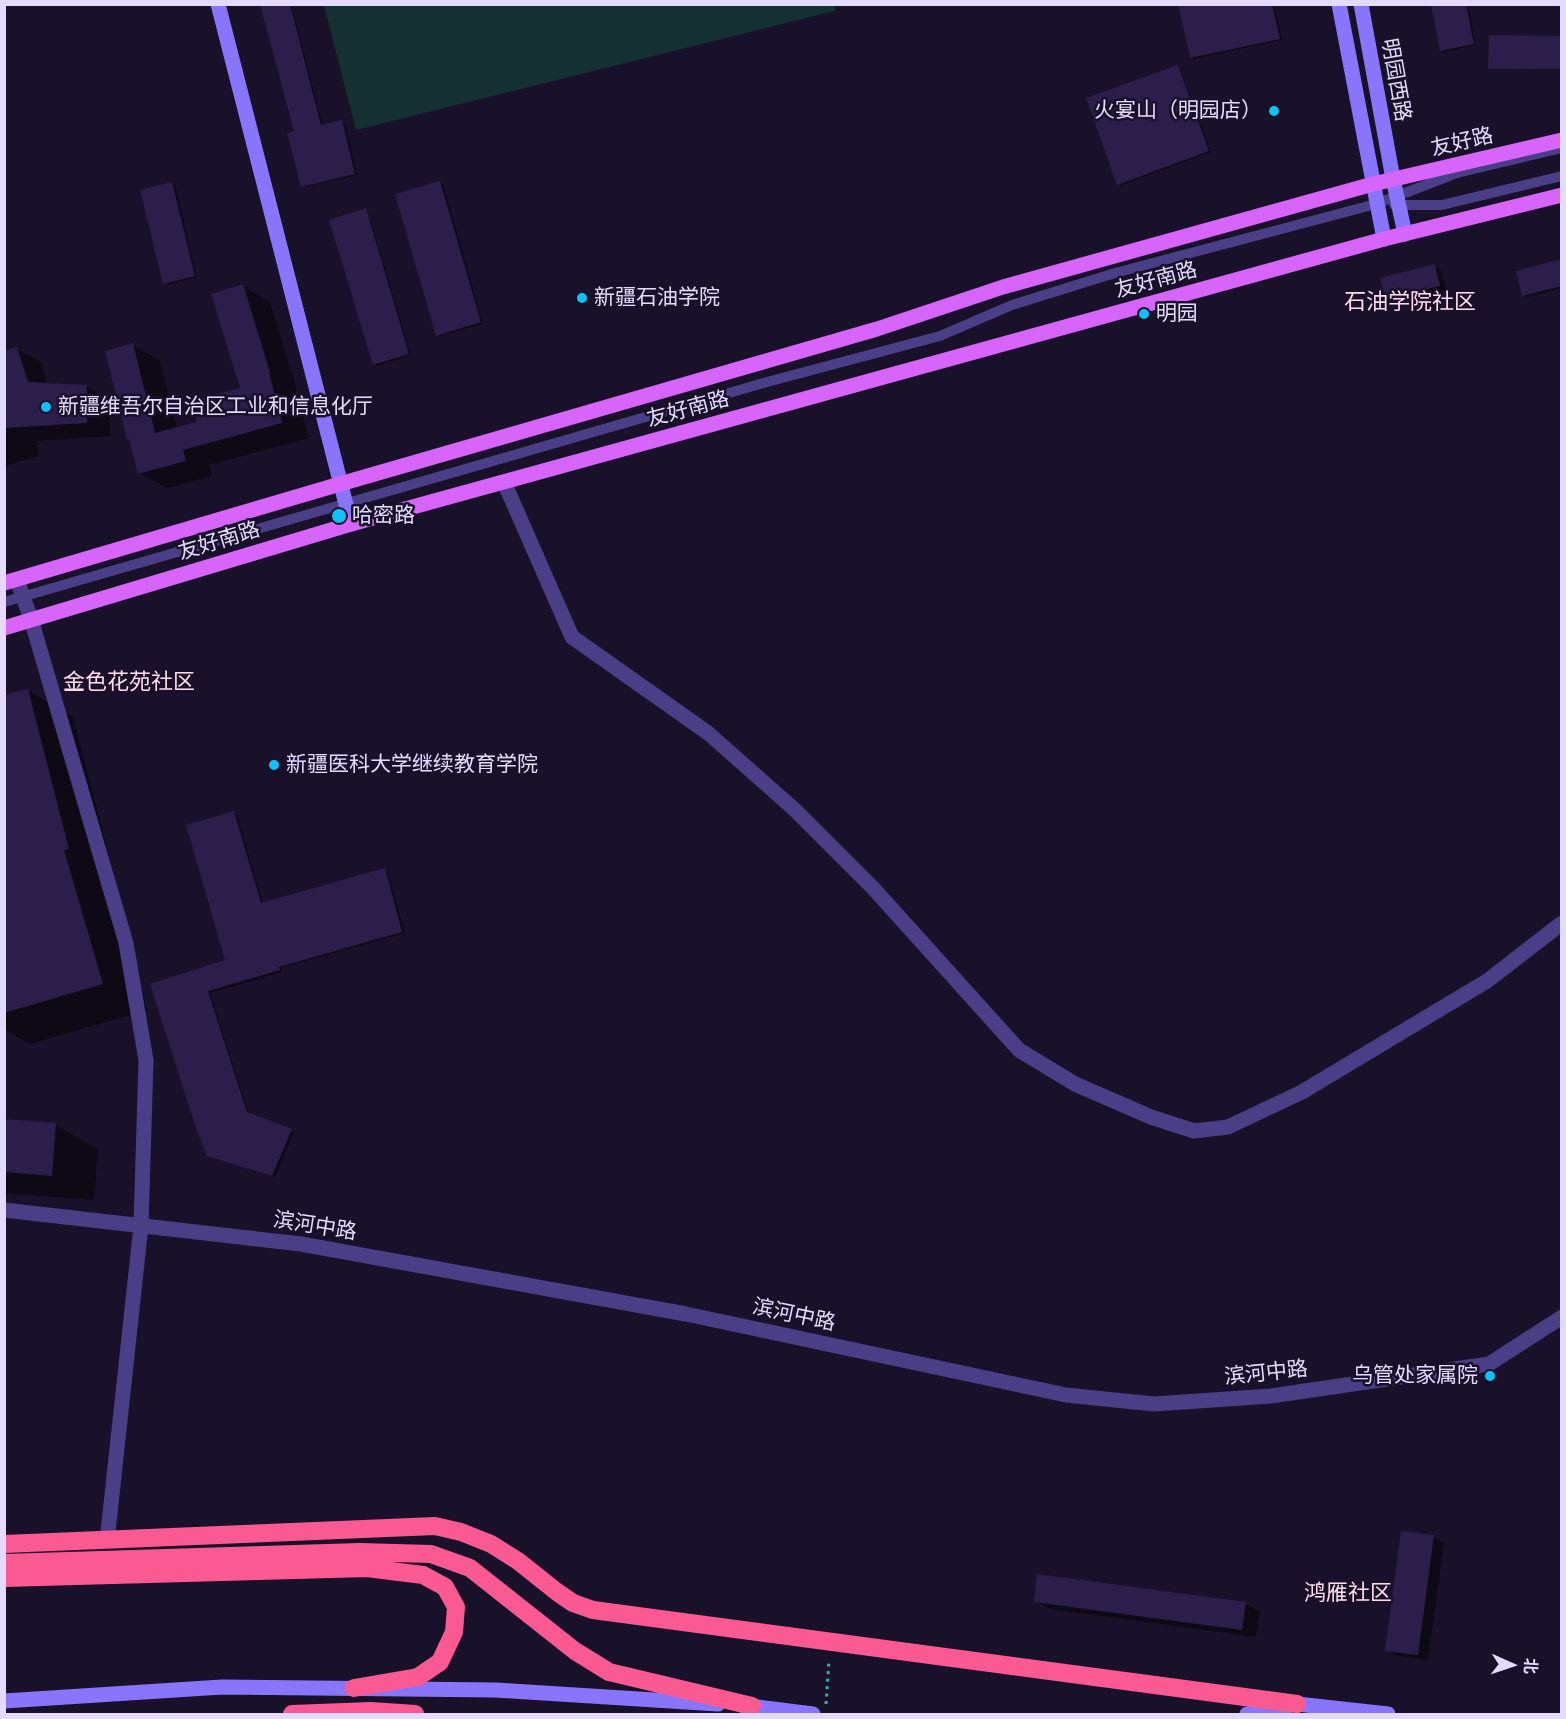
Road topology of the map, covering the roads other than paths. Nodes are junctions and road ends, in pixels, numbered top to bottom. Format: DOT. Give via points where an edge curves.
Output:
graph roads {
  1 [pos="218,4"];
  2 [pos="1339,4"];
  3 [pos="1361,4"];
  4 [pos="1562,140"];
  5 [pos="1562,148"];
  6 [pos="1562,176"];
  7 [pos="1393,179"];
  8 [pos="1373,184"];
  9 [pos="1562,195"];
  10 [pos="1398,200"];
  11 [pos="1376,204"];
  12 [pos="1405,234"];
  13 [pos="1384,239"];
  14 [pos="504,482"];
  15 [pos="340,484"];
  16 [pos="345,504"];
  17 [pos="351,524"];
  18 [pos="11,581"];
  19 [pos="23,596"];
  20 [pos="4,602"];
  21 [pos="32,620"];
  22 [pos="4,628"];
  23 [pos="1562,923"];
  24 [pos="4,1210"];
  25 [pos="141,1226"];
  26 [pos="1562,1317"];
  27 [pos="107,1540"];
  28 [pos="4,1544"];
  29 [pos="363,1560"];
  30 [pos="4,1563"];
  31 [pos="4,1578"];
  32 [pos="354,1688"];
  33 [pos="4,1701"];
  34 [pos="1297,1704"];
  35 [pos="752,1706"];
  36 [pos="292,1714"];
  37 [pos="415,1714"];
  38 [pos="813,1714"];
  39 [pos="1247,1714"];
  40 [pos="1388,1714"];
  1 -- 15 [label="street"];
  2 -- 8 [label="street, 明园西路"];
  3 -- 7 [label="street, 明园西路"];
  4 -- 7 [label="main road, 友好路"];
  5 -- 10 [label="lane" via="1457,173"];
  6 -- 10 [label="lane" via="1442,205"];
  7 -- 8 [label="main road, 友好路"];
  7 -- 10 [label="street, 明园西路"];
  8 -- 11 [label="street, 明园西路"];
  8 -- 15 [label="main road, 友好南路" via="1003,287 877,329"];
  9 -- 12 [label="main road"];
  10 -- 11 [label="lane"];
  10 -- 12 [label="street, 明园西路"];
  11 -- 13 [label="street, 明园西路"];
  11 -- 16 [label="lane" via="1115,273 1012,305 940,336"];
  12 -- 13 [label="main road"];
  13 -- 14 [label="main road, 友好南路"];
  14 -- 17 [label="main road, 友好南路"];
  14 -- 23 [label="street" via="572,637 708,733 794,809 874,888 1019,1050 1075,1084 1151,1117 1194,1131 1228,1127 1302,1092 1487,981"];
  15 -- 16 [label="street"];
  15 -- 18 [label="main road, 友好南路"];
  16 -- 17 [label="street"];
  16 -- 19 [label="lane"];
  17 -- 21 [label="main road, 友好南路"];
  18 -- 19 [label="street"];
  19 -- 20 [label="lane"];
  19 -- 21 [label="street"];
  21 -- 22 [label="main road, 友好南路"];
  21 -- 25 [label="street" via="126,944 146,1060"];
  24 -- 25 [label="street, 滨河中路"];
  25 -- 26 [label="street, 滨河中路" via="301,1244 686,1314 1066,1395 1154,1404 1271,1396 1489,1364"];
  25 -- 27 [label="street"];
  27 -- 28 [label="highway"];
  27 -- 34 [label="highway" via="435,1526 491,1544 573,1603 592,1610"];
  29 -- 30 [label="highway"];
  29 -- 31 [label="highway"];
  29 -- 32 [label="highway" via="423,1575 445,1587 456,1607 454,1632 440,1662 418,1677"];
  29 -- 35 [label="highway" via="431,1554 470,1568 575,1651 609,1672"];
  32 -- 33 [label="street" via="222,1687"];
  32 -- 35 [label="street" via="496,1690"];
  34 -- 39 [label="street"];
  34 -- 40 [label="street"];
  35 -- 38 [label="street"];
  36 -- 37 [label="highway"];
}
